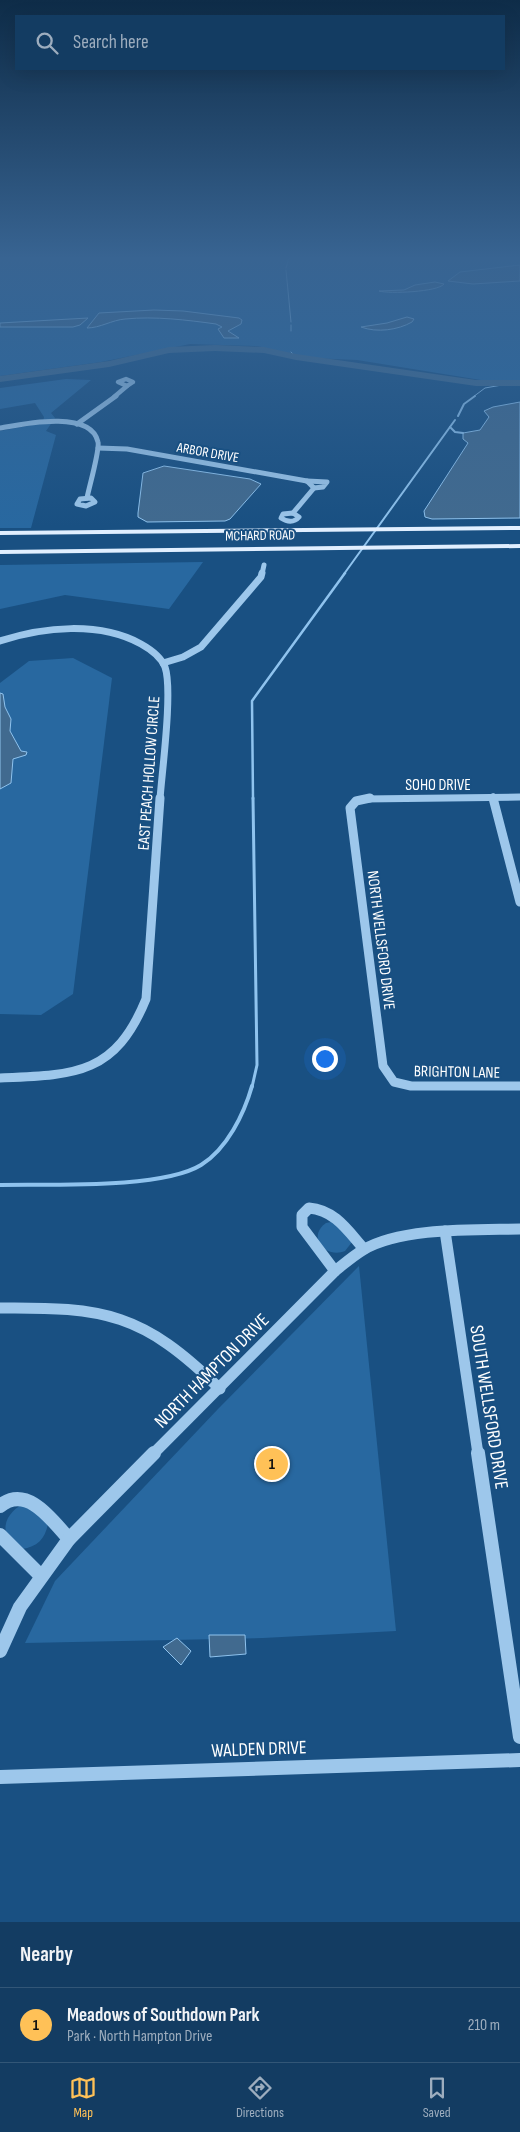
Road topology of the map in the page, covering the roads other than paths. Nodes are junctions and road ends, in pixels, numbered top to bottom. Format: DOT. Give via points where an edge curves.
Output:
graph roads {
  1 [pos="127,386"];
  2 [pos="77,424"];
  3 [pos="0,428"];
  4 [pos="98,448"];
  5 [pos="311,485"];
  6 [pos="87,498"];
  7 [pos="293,513"];
  8 [pos="520,528"];
  9 [pos="0,533"];
  10 [pos="520,546"];
  11 [pos="0,552"];
  12 [pos="264,565"];
  13 [pos="0,640"];
  14 [pos="163,663"];
  15 [pos="520,796"];
  16 [pos="493,798"];
  17 [pos="356,801"];
  18 [pos="520,902"];
  19 [pos="0,1078"];
  20 [pos="394,1082"];
  21 [pos="520,1086"];
  22 [pos="520,1229"];
  23 [pos="445,1231"];
  24 [pos="364,1249"];
  25 [pos="335,1271"];
  26 [pos="0,1308"];
  27 [pos="220,1389"];
  28 [pos="0,1506"];
  29 [pos="0,1535"];
  30 [pos="69,1539"];
  31 [pos="41,1576"];
  32 [pos="0,1650"];
  33 [pos="520,1736"];
  34 [pos="520,1760"];
  35 [pos="0,1776"];
  1 -- 2 [label="street"];
  2 -- 3 [label="street" via="51,420"];
  2 -- 4 [label="street" via="98,436"];
  4 -- 5 [label="street, ARBOR DRIVE" via="127,449"];
  4 -- 6 [label="street"];
  5 -- 7 [label="street"];
  8 -- 9 [label="main road, MCHARD ROAD"];
  10 -- 11 [label="main road, MCHARD ROAD"];
  12 -- 14 [label="street" via="261,577 201,647"];
  13 -- 14 [label="street" via="41,630 100,631 142,646"];
  14 -- 19 [label="street, EAST PEACH HOLLOW CIRCLE" via="168,690 146,1000 139,1022 118,1050 98,1062 60,1075"];
  15 -- 16 [label="street, SOHO DRIVE"];
  16 -- 17 [label="street, SOHO DRIVE" via="371,798"];
  16 -- 18 [label="street"];
  17 -- 20 [label="street, NORTH WELLSFORD DRIVE" via="350,808 383,1066"];
  20 -- 21 [label="street, BRIGHTON LANE" via="411,1086"];
  22 -- 23 [label="street, NORTH HAMPTON DRIVE"];
  23 -- 24 [label="street, NORTH HAMPTON DRIVE" via="398,1237"];
  23 -- 33 [label="street, SOUTH WELLSFORD DRIVE"];
  24 -- 25 [label="street, NORTH HAMPTON DRIVE"];
  24 -- 25 [label="street" via="329,1212 309,1208 302,1215 302,1227"];
  25 -- 27 [label="street, NORTH HAMPTON DRIVE"];
  26 -- 27 [label="street" via="75,1308 126,1319 165,1339"];
  27 -- 30 [label="street, NORTH HAMPTON DRIVE"];
  28 -- 30 [label="street" via="16,1496 31,1502"];
  29 -- 31 [label="street"];
  30 -- 31 [label="street, NORTH HAMPTON DRIVE"];
  31 -- 32 [label="street, NORTH HAMPTON DRIVE" via="20,1607"];
  34 -- 35 [label="street, WALDEN DRIVE"];
}
